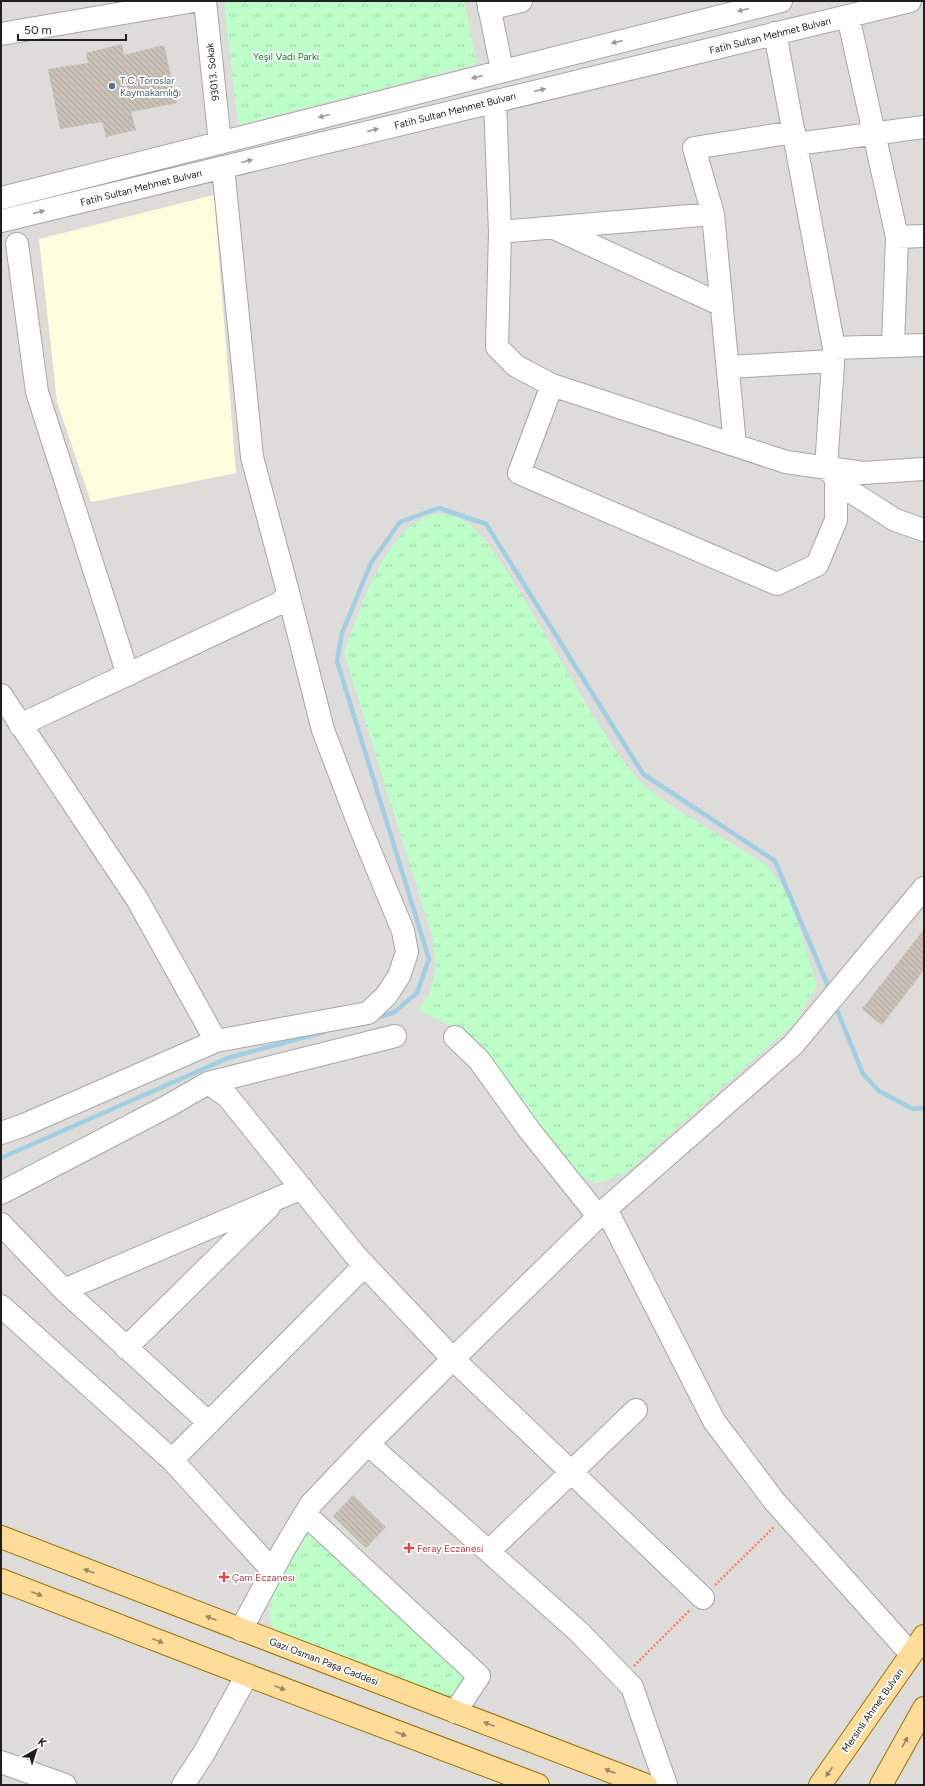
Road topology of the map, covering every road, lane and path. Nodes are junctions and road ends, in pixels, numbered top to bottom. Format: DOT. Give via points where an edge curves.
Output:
graph roads {
  1 [pos="194,1"];
  2 [pos="205,1"];
  3 [pos="520,1"];
  4 [pos="910,1"];
  5 [pos="774,2"];
  6 [pos="488,5"];
  7 [pos="848,16"];
  8 [pos="1,34"];
  9 [pos="775,34"];
  10 [pos="502,70"];
  11 [pos="495,100"];
  12 [pos="924,127"];
  13 [pos="874,134"];
  14 [pos="795,138"];
  15 [pos="220,143"];
  16 [pos="223,167"];
  17 [pos="1,198"];
  18 [pos="713,214"];
  19 [pos="1,221"];
  20 [pos="553,228"];
  21 [pos="500,232"];
  22 [pos="924,236"];
  23 [pos="897,237"];
  24 [pos="17,244"];
  25 [pos="722,305"];
  26 [pos="893,345"];
  27 [pos="924,345"];
  28 [pos="833,355"];
  29 [pos="728,367"];
  30 [pos="552,385"];
  31 [pos="735,445"];
  32 [pos="924,469"];
  33 [pos="832,471"];
  34 [pos="924,530"];
  35 [pos="288,592"];
  36 [pos="128,675"];
  37 [pos="1,695"];
  38 [pos="20,725"];
  39 [pos="924,888"];
  40 [pos="395,1036"];
  41 [pos="455,1037"];
  42 [pos="216,1041"];
  43 [pos="208,1083"];
  44 [pos="1,1133"];
  45 [pos="302,1188"];
  46 [pos="1,1193"];
  47 [pos="278,1198"];
  48 [pos="602,1213"];
  49 [pos="1,1224"];
  50 [pos="365,1265"];
  51 [pos="64,1290"];
  52 [pos="1,1306"];
  53 [pos="126,1348"];
  54 [pos="452,1359"];
  55 [pos="636,1410"];
  56 [pos="209,1423"];
  57 [pos="368,1444"];
  58 [pos="172,1460"];
  59 [pos="571,1472"];
  60 [pos="306,1514"];
  61 [pos="1,1537"];
  62 [pos="489,1551"];
  63 [pos="273,1570"];
  64 [pos="1,1580"];
  65 [pos="703,1598"];
  66 [pos="242,1630"];
  67 [pos="924,1636"];
  68 [pos="911,1654"];
  69 [pos="246,1675"];
  70 [pos="924,1708"];
  71 [pos="455,1712"];
  72 [pos="1,1762"];
  73 [pos="884,1782"];
  74 [pos="65,1785"];
  75 [pos="183,1785"];
  76 [pos="538,1785"];
  77 [pos="646,1785"];
  78 [pos="666,1785"];
  79 [pos="820,1785"];
  1 -- 8 [label="street"];
  2 -- 15 [label="street, 93013. Sokak"];
  3 -- 6 [label="street"];
  4 -- 7 [label="street, Fatih Sultan Mehmet Bulvarı"];
  5 -- 10 [label="street, one-way"];
  6 -- 10 [label="street"];
  7 -- 9 [label="street, Fatih Sultan Mehmet Bulvarı"];
  7 -- 13 [label="street"];
  11 -- 9 [label="street, Fatih Sultan Mehmet Bulvarı, one-way"];
  9 -- 14 [label="street"];
  10 -- 15 [label="street, one-way"];
  16 -- 11 [label="street, Fatih Sultan Mehmet Bulvarı, one-way"];
  11 -- 21 [label="street"];
  12 -- 13 [label="street"];
  13 -- 14 [label="street"];
  13 -- 23 [label="street"];
  14 -- 18 [label="street" via="694,148"];
  14 -- 28 [label="street"];
  15 -- 17 [label="street"];
  19 -- 16 [label="street, Fatih Sultan Mehmet Bulvarı, one-way"];
  16 -- 35 [label="street" via="252,456"];
  18 -- 20 [label="street"];
  18 -- 25 [label="street"];
  20 -- 21 [label="street"];
  20 -- 25 [label="street"];
  21 -- 30 [label="street" via="497,347 516,366"];
  22 -- 23 [label="street"];
  23 -- 26 [label="street"];
  24 -- 36 [label="street" via="37,392"];
  25 -- 29 [label="street"];
  26 -- 27 [label="street"];
  26 -- 28 [label="street"];
  28 -- 29 [label="street"];
  28 -- 33 [label="street"];
  29 -- 31 [label="street"];
  30 -- 31 [label="street"];
  30 -- 33 [label="street" via="519,473 776,584 817,565 836,520"];
  31 -- 33 [label="street" via="786,462"];
  32 -- 33 [label="street" via="862,473"];
  33 -- 34 [label="street" via="850,491 895,520"];
  35 -- 36 [label="street" via="282,602"];
  35 -- 42 [label="street" via="323,730 403,931 407,952 399,976 386,996 368,1014"];
  36 -- 38 [label="street"];
  37 -- 38 [label="street"];
  38 -- 42 [label="street" via="137,900"];
  39 -- 48 [label="street" via="793,1045"];
  40 -- 43 [label="street"];
  41 -- 48 [label="street" via="479,1060 530,1131"];
  42 -- 44 [label="street"];
  43 -- 45 [label="street" via="228,1097"];
  43 -- 46 [label="street" via="162,1110"];
  45 -- 47 [label="street"];
  45 -- 50 [label="street"];
  47 -- 51 [label="street"];
  47 -- 53 [label="street"];
  48 -- 54 [label="street"];
  48 -- 68 [label="street" via="714,1421 775,1502"];
  49 -- 51 [label="street"];
  50 -- 54 [label="street"];
  50 -- 56 [label="street"];
  51 -- 53 [label="street"];
  52 -- 58 [label="street"];
  53 -- 56 [label="street"];
  54 -- 57 [label="street"];
  54 -- 59 [label="street"];
  55 -- 59 [label="street"];
  56 -- 58 [label="street"];
  57 -- 60 [label="street" via="311,1504"];
  57 -- 62 [label="street"];
  58 -- 63 [label="street"];
  59 -- 62 [label="street"];
  59 -- 65 [label="street"];
  60 -- 63 [label="street"];
  60 -- 71 [label="street" via="479,1676"];
  66 -- 61 [label="main road, Gazi Osman Paşa Caddesi, one-way"];
  62 -- 78 [label="street" via="579,1632 632,1687"];
  63 -- 66 [label="street"];
  64 -- 69 [label="main road, one-way"];
  66 -- 71 [label="main road, Gazi Osman Paşa Caddesi"];
  67 -- 68 [label="main road, Mersinli Ahmet Bulvarı"];
  68 -- 79 [label="main road, Mersinli Ahmet Bulvarı, one-way"];
  69 -- 75 [label="street" via="204,1753"];
  69 -- 76 [label="main road, one-way"];
  73 -- 70 [label="main road, one-way"];
  77 -- 71 [label="main road, Gazi Osman Paşa Caddesi, one-way"];
  72 -- 74 [label="street"];
}
